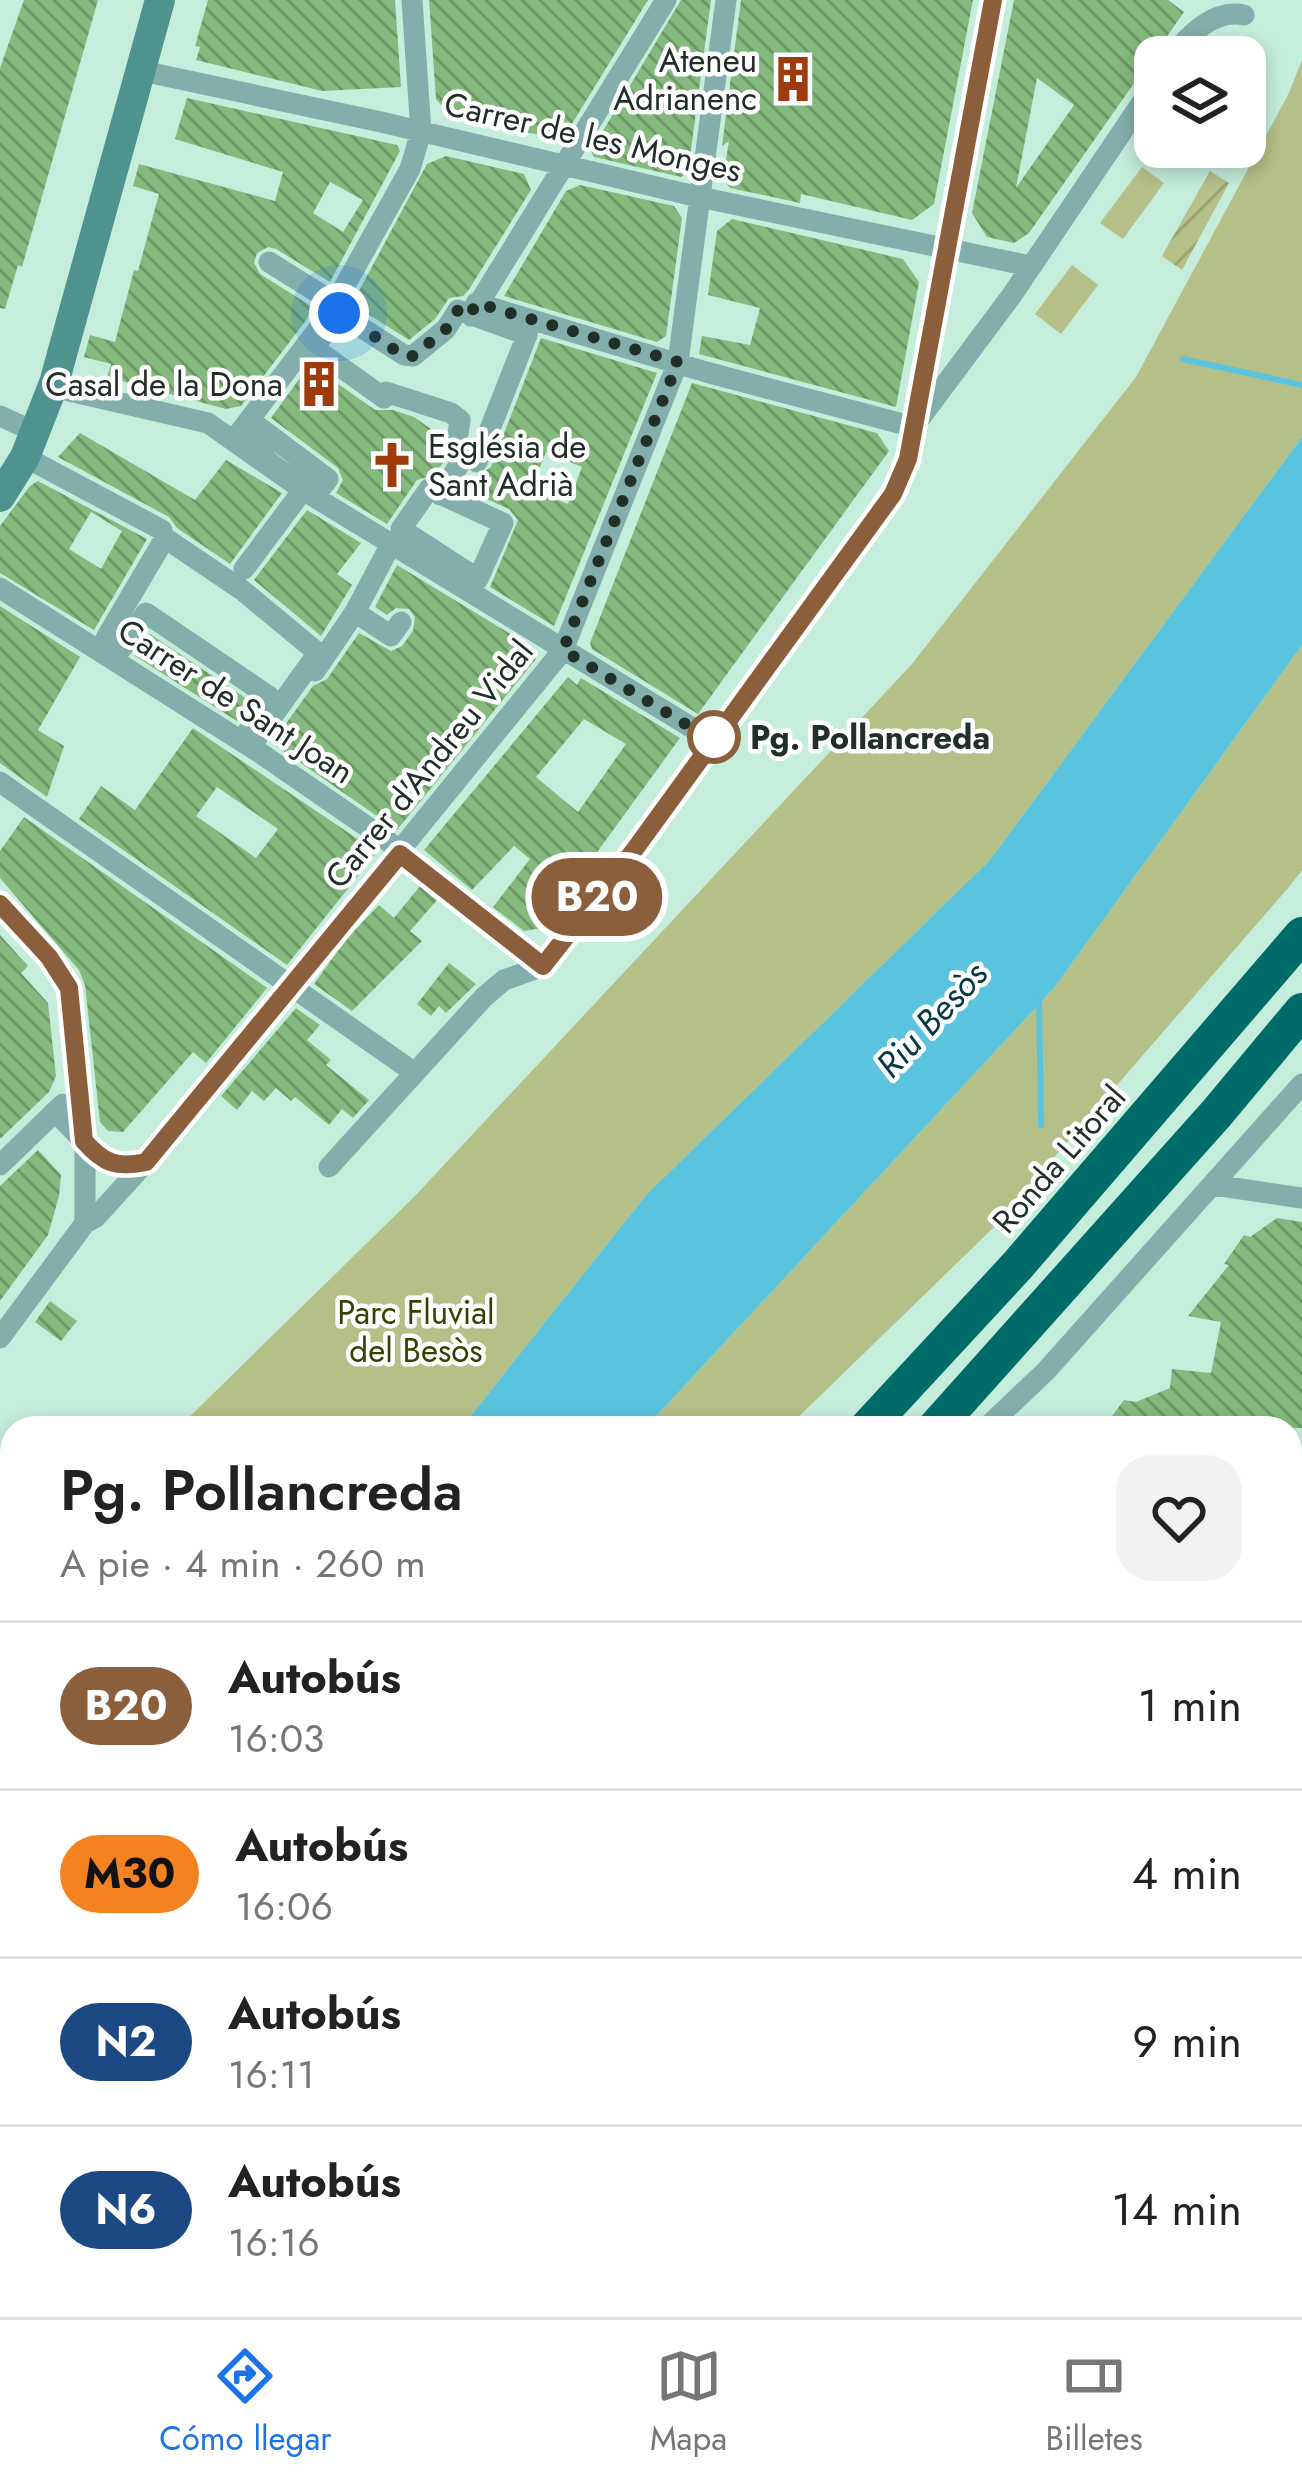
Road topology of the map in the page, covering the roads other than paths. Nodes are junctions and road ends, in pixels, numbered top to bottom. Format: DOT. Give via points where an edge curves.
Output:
graph roads {
  1 [pos="160,0"];
  2 [pos="412,0"];
  3 [pos="666,0"];
  4 [pos="726,0"];
  5 [pos="993,0"];
  6 [pos="1244,15"];
  7 [pos="1188,36"];
  8 [pos="142,71"];
  9 [pos="1134,113"];
  10 [pos="421,132"];
  11 [pos="561,165"];
  12 [pos="699,197"];
  13 [pos="947,248"];
  14 [pos="268,262"];
  15 [pos="1030,266"];
  16 [pos="336,304"];
  17 [pos="473,310"];
  18 [pos="678,362"];
  19 [pos="52,387"];
  20 [pos="0,416"];
  21 [pos="914,427"];
  22 [pos="233,440"];
  23 [pos="30,445"];
  24 [pos="466,454"];
  25 [pos="311,491"];
  26 [pos="440,495"];
  27 [pos="0,497"];
  28 [pos="162,530"];
  29 [pos="389,548"];
  30 [pos="244,569"];
  31 [pos="0,588"];
  32 [pos="356,612"];
  33 [pos="401,622"];
  34 [pos="563,650"];
  35 [pos="712,740"];
  36 [pos="258,746"];
  37 [pos="0,782"];
  38 [pos="400,854"];
  39 [pos="1,918"];
  40 [pos="1302,935"];
  41 [pos="543,966"];
  42 [pos="291,986"];
  43 [pos="1302,1012"];
  44 [pos="415,1073"];
  45 [pos="1302,1084"];
  46 [pos="81,1087"];
  47 [pos="54,1112"];
  48 [pos="84,1141"];
  49 [pos="146,1162"];
  50 [pos="0,1165"];
  51 [pos="329,1168"];
  52 [pos="1214,1185"];
  53 [pos="1302,1198"];
  54 [pos="85,1223"];
  55 [pos="0,1339"];
  56 [pos="877,1416"];
  57 [pos="946,1416"];
  58 [pos="999,1416"];
  1 -- 8 [label="street"];
  2 -- 10 [label="street"];
  3 -- 11 [label="street"];
  4 -- 12 [label="street, Carrer d'Andreu Vidal"];
  5 -- 13 [label="street"];
  6 -- 7 [label="street" via="1231,12"];
  8 -- 10 [label="street, Carrer de les Monges"];
  8 -- 19 [label="street"];
  9 -- 15 [label="street"];
  10 -- 11 [label="street, Carrer de les Monges"];
  10 -- 16 [label="street" via="410,169"];
  11 -- 12 [label="street, Carrer de les Monges"];
  11 -- 17 [label="street"];
  12 -- 13 [label="street, Carrer de les Monges"];
  12 -- 18 [label="street, Carrer d'Andreu Vidal"];
  13 -- 15 [label="street, Carrer de les Monges"];
  13 -- 21 [label="street"];
  14 -- 16 [label="street"];
  15 -- 21 [label="street"];
  16 -- 22 [label="street"];
  17 -- 18 [label="street"];
  17 -- 24 [label="street" via="527,335 477,462"];
  17 -- 24 [label="street" via="458,310 413,356 339,313 314,348 384,398 386,392 451,413 460,420 456,447"];
  18 -- 21 [label="street"];
  18 -- 34 [label="street, Carrer d'Andreu Vidal"];
  19 -- 22 [label="street" via="208,423"];
  19 -- 23 [label="street"];
  20 -- 23 [label="street"];
  21 -- 35 [label="street" via="893,494"];
  22 -- 25 [label="street"];
  23 -- 27 [label="street"];
  23 -- 28 [label="street"];
  24 -- 26 [label="street"];
  25 -- 30 [label="street"];
  25 -- 34 [label="street"];
  26 -- 26 [label="street" via="503,523 478,579 401,529 429,490"];
  29 -- 32 [label="street"];
  31 -- 36 [label="street, Carrer de Sant Joan"];
  32 -- 33 [label="street" via="392,636"];
  32 -- 36 [label="street"];
  34 -- 35 [label="street"];
  34 -- 38 [label="street, Carrer d'Andreu Vidal"];
  35 -- 41 [label="street"];
  36 -- 36 [label="street" via="318,653 165,538 106,638 122,648 146,613 270,697 247,733"];
  36 -- 38 [label="street, Carrer de Sant Joan"];
  37 -- 42 [label="street"];
  38 -- 41 [label="street, Carrer de Sant Joan"];
  38 -- 42 [label="street, Carrer d'Andreu Vidal"];
  39 -- 46 [label="street" via="49,957 69,988"];
  40 -- 56 [label="highway, Ronda Litoral"];
  41 -- 44 [label="street" via="503,980"];
  42 -- 44 [label="street"];
  42 -- 49 [label="street, Carrer d'Andreu Vidal"];
  43 -- 57 [label="highway"];
  44 -- 51 [label="street"];
  45 -- 52 [label="street"];
  46 -- 47 [label="street"];
  46 -- 48 [label="street"];
  47 -- 48 [label="street"];
  47 -- 50 [label="street"];
  48 -- 49 [label="street" via="119,1167"];
  48 -- 54 [label="street"];
  49 -- 54 [label="street, Carrer d'Andreu Vidal"];
  52 -- 53 [label="street"];
  52 -- 58 [label="street"];
  54 -- 55 [label="street, Carrer d'Andreu Vidal"];
}
